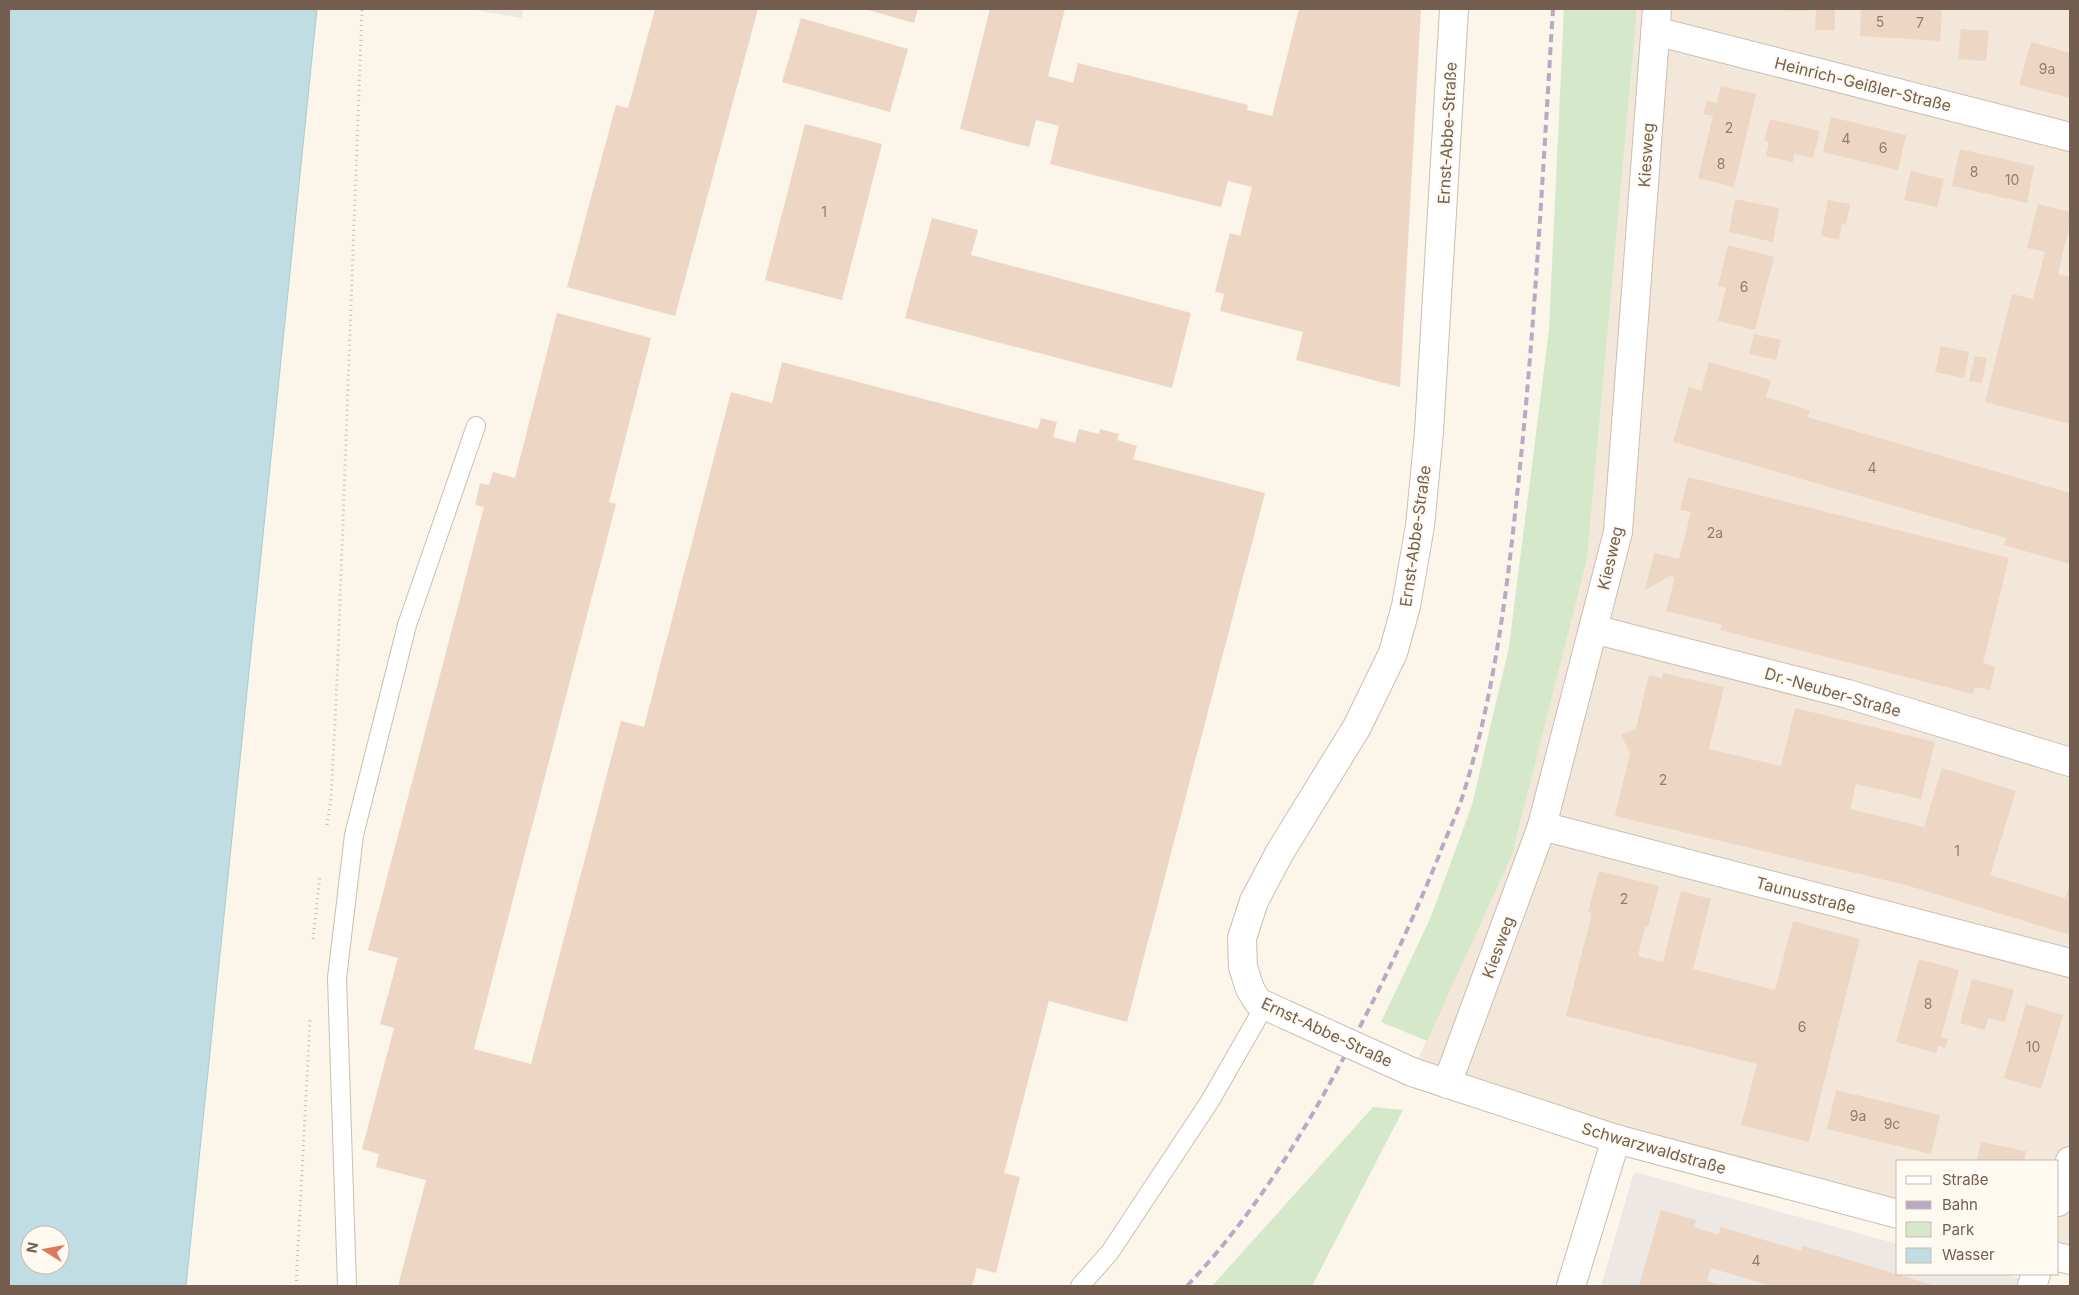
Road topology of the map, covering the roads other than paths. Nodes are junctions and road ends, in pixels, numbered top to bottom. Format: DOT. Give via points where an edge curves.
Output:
graph roads {
  1 [pos="1454,9"];
  2 [pos="1656,20"];
  3 [pos="2070,137"];
  4 [pos="476,426"];
  5 [pos="1593,628"];
  6 [pos="2070,762"];
  7 [pos="1542,826"];
  8 [pos="2070,963"];
  9 [pos="1274,1010"];
  10 [pos="1412,1072"];
  11 [pos="1447,1084"];
  12 [pos="1616,1139"];
  13 [pos="2070,1161"];
  14 [pos="2059,1199"];
  15 [pos="1896,1213"];
  16 [pos="347,1286"];
  17 [pos="1080,1286"];
  18 [pos="1571,1286"];
  1 -- 9 [label="street, Ernst-Abbe-Straße" via="1429,432 1420,526 1406,606 1393,653 1357,727 1280,852 1254,901 1242,938 1243,967 1258,1002"];
  2 -- 3 [label="street, Heinrich-Geißler-Straße"];
  2 -- 5 [label="street, Kiesweg" via="1618,532"];
  4 -- 16 [label="lane" via="407,625 354,835 338,978"];
  5 -- 6 [label="street, Dr.-Neuber-Straße" via="1848,694"];
  5 -- 7 [label="street, Kiesweg"];
  7 -- 8 [label="street, Taunusstraße"];
  7 -- 11 [label="street, Kiesweg"];
  9 -- 10 [label="street, Ernst-Abbe-Straße, bridge"];
  9 -- 17 [label="lane" via="1110,1252"];
  10 -- 11 [label="street, Schwarzwaldstraße"];
  11 -- 12 [label="street, Schwarzwaldstraße"];
  12 -- 15 [label="street, Schwarzwaldstraße"];
  12 -- 18 [label="street"];
  13 -- 14 [label="street"];
}
